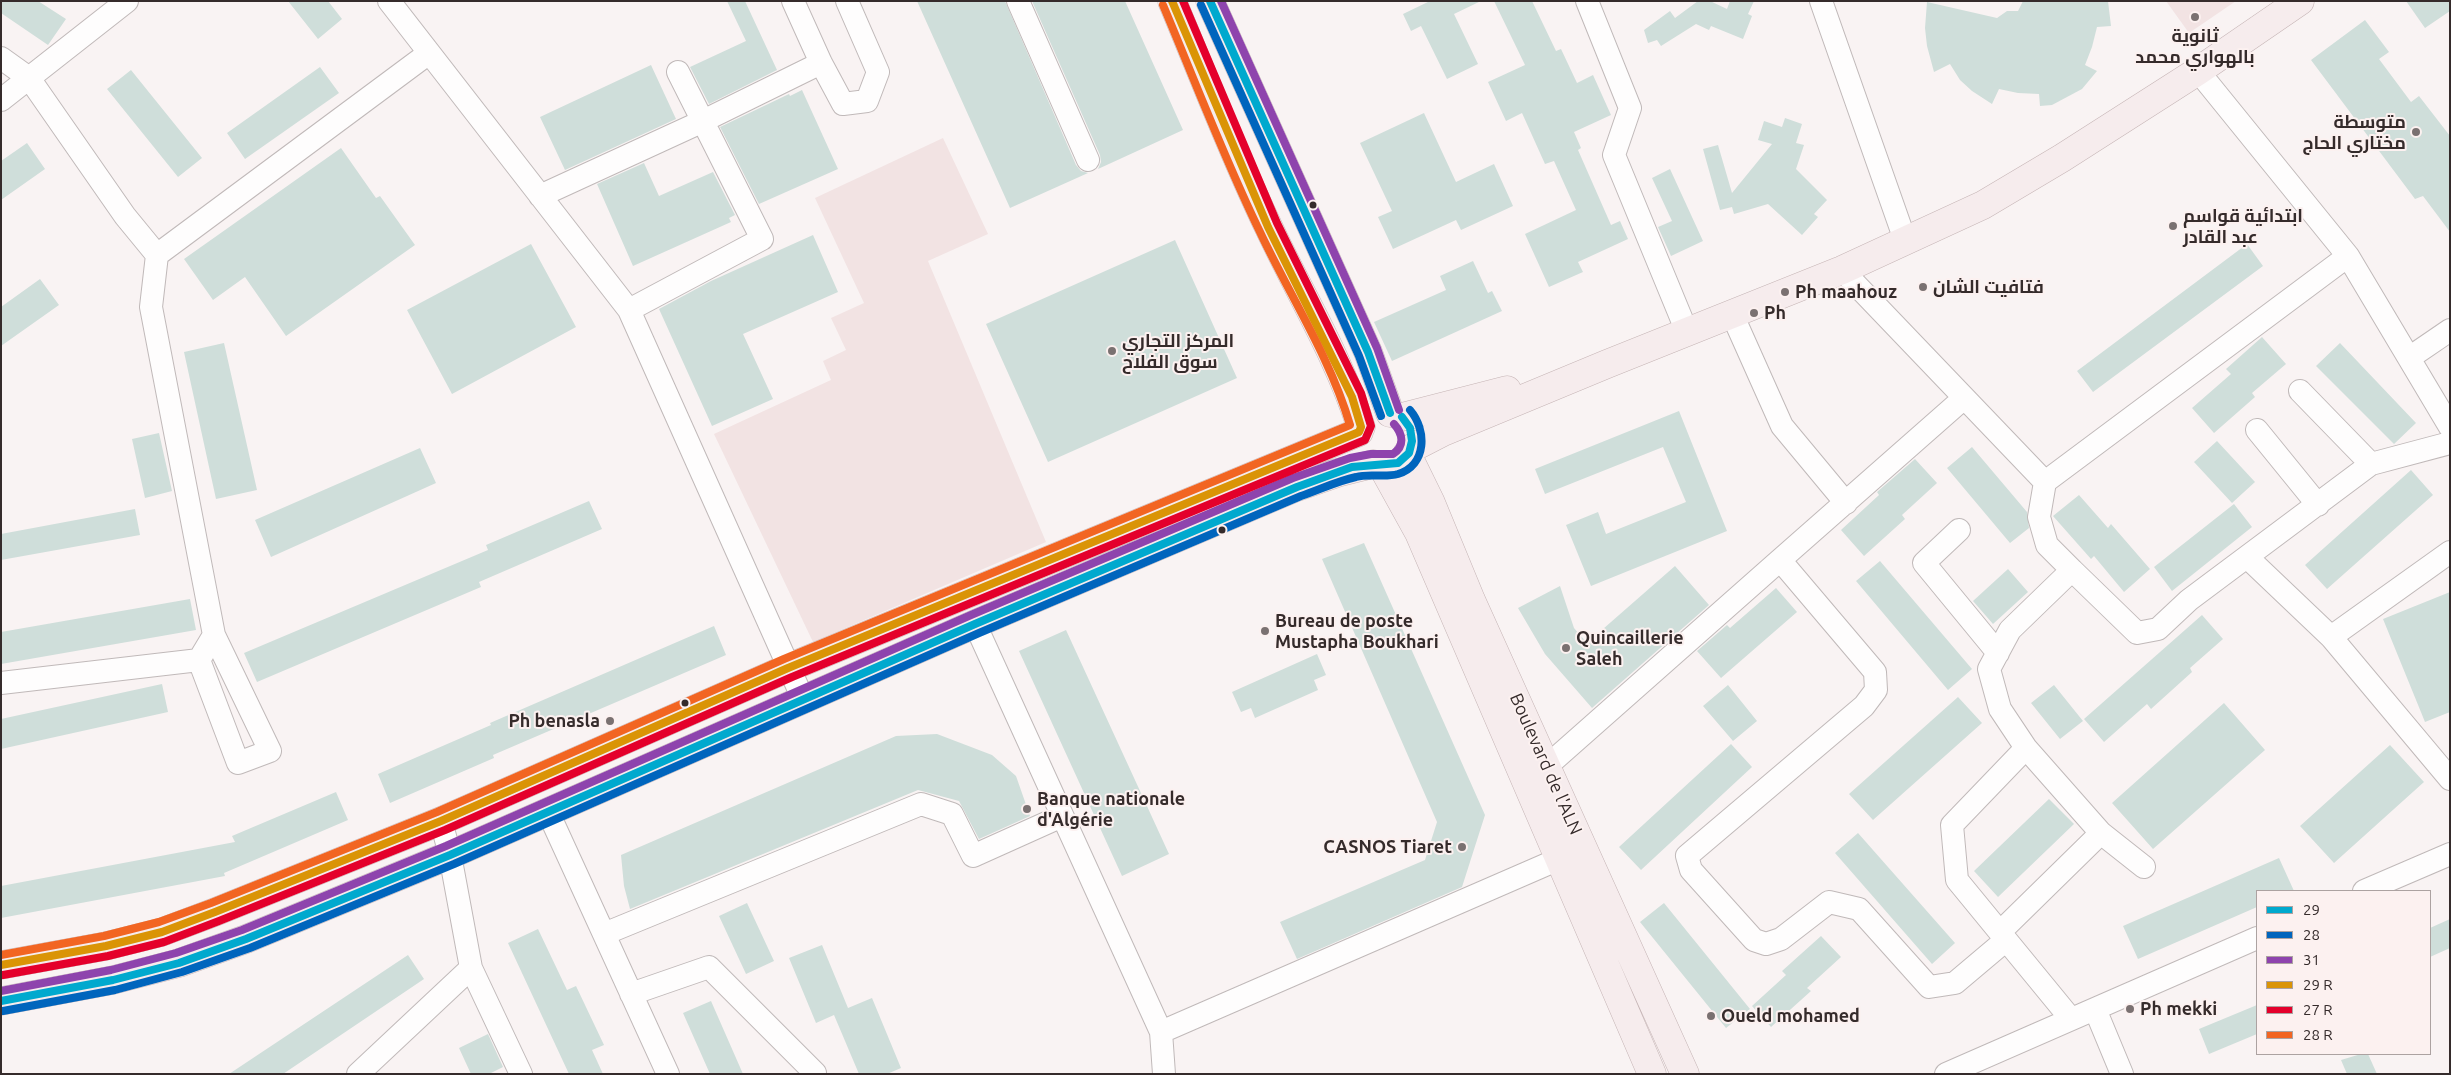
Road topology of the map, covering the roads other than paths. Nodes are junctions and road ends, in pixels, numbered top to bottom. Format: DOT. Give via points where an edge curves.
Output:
graph roads {
  1 [pos="127,1"];
  2 [pos="389,1"];
  3 [pos="793,1"];
  4 [pos="847,1"];
  5 [pos="1018,1"];
  6 [pos="1172,1"];
  7 [pos="1210,1"];
  8 [pos="1587,1"];
  9 [pos="1820,1"];
  10 [pos="2300,1"];
  11 [pos="429,52"];
  12 [pos="1,58"];
  13 [pos="821,63"];
  14 [pos="2198,71"];
  15 [pos="678,72"];
  16 [pos="29,78"];
  17 [pos="1,100"];
  18 [pos="701,122"];
  19 [pos="1088,160"];
  20 [pos="540,196"];
  21 [pos="1905,240"];
  22 [pos="157,255"];
  23 [pos="2348,256"];
  24 [pos="1842,270"];
  25 [pos="628,310"];
  26 [pos="1732,314"];
  27 [pos="2450,330"];
  28 [pos="1687,332"];
  29 [pos="2409,358"];
  30 [pos="1607,364"];
  31 [pos="2300,391"];
  32 [pos="1964,398"];
  33 [pos="1396,415"];
  34 [pos="2450,427"];
  35 [pos="1360,430"];
  36 [pos="2257,430"];
  37 [pos="1443,432"];
  38 [pos="2450,442"];
  39 [pos="1408,452"];
  40 [pos="2371,464"];
  41 [pos="1378,465"];
  42 [pos="2045,482"];
  43 [pos="1431,503"];
  44 [pos="1846,503"];
  45 [pos="2318,505"];
  46 [pos="1959,530"];
  47 [pos="2450,552"];
  48 [pos="2248,558"];
  49 [pos="1780,560"];
  50 [pos="2072,570"];
  51 [pos="975,624"];
  52 [pos="214,635"];
  53 [pos="2331,637"];
  54 [pos="1998,653"];
  55 [pos="199,660"];
  56 [pos="788,668"];
  57 [pos="1,683"];
  58 [pos="803,699"];
  59 [pos="2026,748"];
  60 [pos="1548,766"];
  61 [pos="2450,779"];
  62 [pos="548,812"];
  63 [pos="1062,816"];
  64 [pos="441,821"];
  65 [pos="2102,833"];
  66 [pos="450,854"];
  67 [pos="2450,854"];
  68 [pos="1559,859"];
  69 [pos="2144,866"];
  70 [pos="2366,890"];
  71 [pos="604,934"];
  72 [pos="2003,936"];
  73 [pos="2256,938"];
  74 [pos="1,965"];
  75 [pos="471,968"];
  76 [pos="631,994"];
  77 [pos="1,1001"];
  78 [pos="2095,1009"];
  79 [pos="2072,1020"];
  80 [pos="1161,1032"];
  81 [pos="358,1074"];
  82 [pos="521,1074"];
  83 [pos="668,1074"];
  84 [pos="815,1074"];
  85 [pos="1164,1074"];
  86 [pos="1652,1074"];
  87 [pos="1685,1074"];
  88 [pos="1946,1074"];
  89 [pos="2122,1074"];
  1 -- 16 [label="street"];
  2 -- 11 [label="street"];
  3 -- 13 [label="street"];
  4 -- 13 [label="street" via="878,72 867,101 844,104"];
  5 -- 19 [label="street"];
  6 -- 35 [label="main road" via="1268,226 1352,397"];
  7 -- 33 [label="main road"];
  8 -- 28 [label="street" via="1630,108 1614,155"];
  9 -- 21 [label="street"];
  10 -- 14 [label="main road"];
  11 -- 20 [label="street"];
  11 -- 22 [label="street"];
  12 -- 16 [label="street"];
  13 -- 18 [label="street"];
  14 -- 21 [label="main road" via="1983,204"];
  14 -- 23 [label="street"];
  15 -- 18 [label="street"];
  16 -- 17 [label="street"];
  16 -- 22 [label="street" via="125,216"];
  18 -- 20 [label="street"];
  18 -- 25 [label="street" via="762,239"];
  20 -- 25 [label="street"];
  21 -- 24 [label="main road"];
  22 -- 52 [label="street" via="151,307"];
  23 -- 29 [label="street"];
  23 -- 42 [label="street"];
  24 -- 26 [label="main road"];
  24 -- 32 [label="street"];
  25 -- 56 [label="street"];
  26 -- 28 [label="main road"];
  26 -- 44 [label="street" via="1782,426"];
  27 -- 29 [label="street"];
  28 -- 30 [label="main road"];
  29 -- 34 [label="street"];
  30 -- 33 [label="main road"];
  30 -- 37 [label="main road"];
  31 -- 40 [label="street"];
  32 -- 42 [label="street"];
  32 -- 44 [label="street"];
  33 -- 35 [label="main road" via="1376,413"];
  33 -- 39 [label="main road" via="1411,428 1413,436"];
  35 -- 41 [label="main road" via="1358,440 1362,454"];
  35 -- 56 [label="main road"];
  36 -- 45 [label="street"];
  37 -- 39 [label="main road"];
  37 -- 43 [label="main road" via="1430,466"];
  38 -- 40 [label="street"];
  39 -- 41 [label="main road" via="1396,464"];
  39 -- 43 [label="main road, Boulevard de l'ALN"];
  40 -- 45 [label="street"];
  41 -- 51 [label="main road" via="1338,473 1297,487"];
  41 -- 68 [label="main road, Boulevard de l'ALN" via="1419,533"];
  42 -- 50 [label="street" via="2039,517 2047,545"];
  43 -- 60 [label="main road, Boulevard de l'ALN"];
  44 -- 49 [label="street"];
  45 -- 48 [label="street"];
  46 -- 54 [label="street" via="1924,563"];
  47 -- 53 [label="street"];
  48 -- 50 [label="street" via="2189,600 2158,629 2137,633"];
  48 -- 53 [label="street"];
  49 -- 60 [label="street"];
  49 -- 72 [label="street" via="1875,672 1876,690 1864,706 1687,856 1692,870 1754,940 1766,944 1781,939 1829,902 1859,909 1929,987 1955,983"];
  50 -- 54 [label="street" via="2010,630"];
  51 -- 58 [label="main road"];
  51 -- 63 [label="street"];
  52 -- 55 [label="street"];
  52 -- 55 [label="street" via="270,751 238,763"];
  53 -- 61 [label="street"];
  54 -- 59 [label="street" via="1989,669 2000,709"];
  55 -- 57 [label="street"];
  56 -- 58 [label="street"];
  56 -- 64 [label="main road"];
  58 -- 62 [label="main road"];
  59 -- 65 [label="street"];
  59 -- 72 [label="street" via="1952,825 1957,880"];
  60 -- 87 [label="main road, Boulevard de l'ALN"];
  62 -- 66 [label="main road"];
  62 -- 71 [label="street"];
  63 -- 71 [label="street" via="973,856 952,814 921,804"];
  63 -- 80 [label="street"];
  64 -- 66 [label="street"];
  64 -- 74 [label="main road" via="162,932"];
  65 -- 69 [label="street"];
  65 -- 72 [label="street"];
  66 -- 75 [label="street"];
  66 -- 77 [label="main road" via="246,939 179,963 113,980"];
  67 -- 70 [label="street"];
  68 -- 80 [label="street"];
  68 -- 86 [label="main road, Boulevard de l'ALN"];
  71 -- 76 [label="street"];
  72 -- 79 [label="street"];
  73 -- 78 [label="street"];
  75 -- 81 [label="street"];
  75 -- 82 [label="street"];
  76 -- 83 [label="street"];
  76 -- 84 [label="street" via="709,967"];
  78 -- 79 [label="street"];
  78 -- 89 [label="street"];
  79 -- 88 [label="street"];
  80 -- 85 [label="street"];
}
